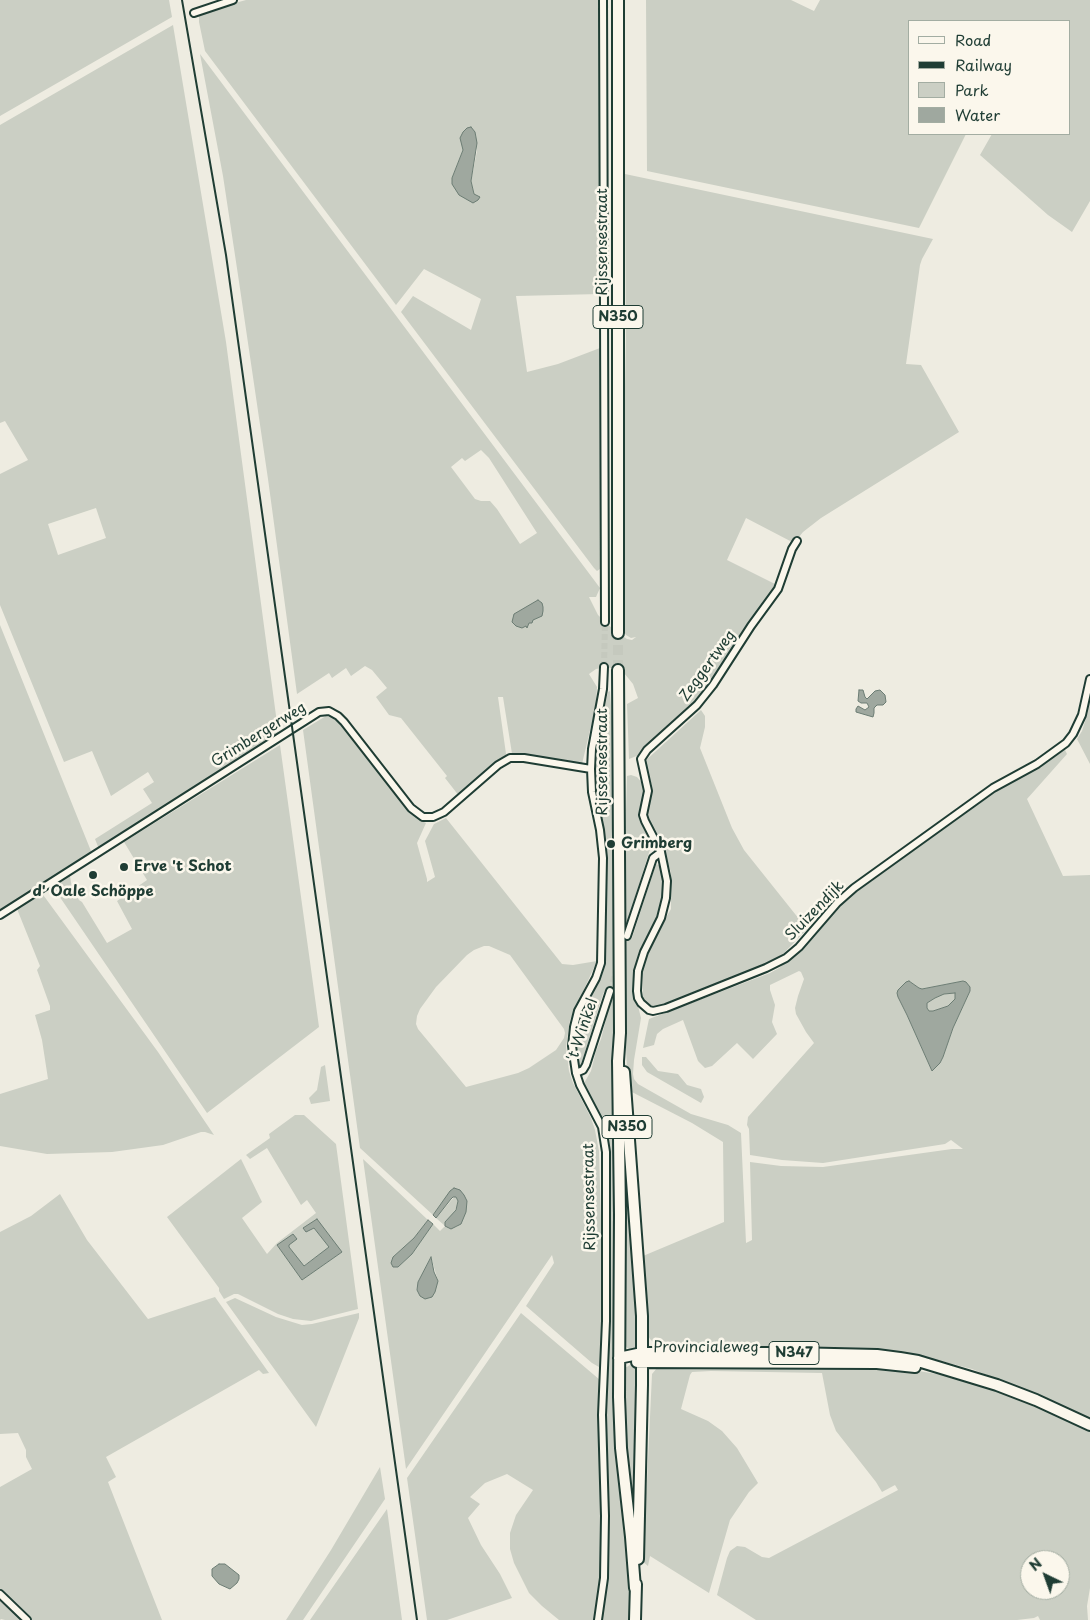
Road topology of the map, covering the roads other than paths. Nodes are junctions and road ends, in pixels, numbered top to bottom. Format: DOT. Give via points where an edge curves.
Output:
graph roads {
  1 [pos="233,0"];
  2 [pos="604,0"];
  3 [pos="618,0"];
  4 [pos="194,13"];
  5 [pos="797,541"];
  6 [pos="605,622"];
  7 [pos="618,633"];
  8 [pos="604,667"];
  9 [pos="618,670"];
  10 [pos="1090,679"];
  11 [pos="590,768"];
  12 [pos="661,852"];
  13 [pos="0,915"];
  14 [pos="627,936"];
  15 [pos="610,990"];
  16 [pos="620,1033"];
  17 [pos="576,1074"];
  18 [pos="619,1358"];
  19 [pos="642,1358"];
  20 [pos="1090,1425"];
  21 [pos="635,1588"];
  22 [pos="0,1594"];
  23 [pos="27,1620"];
  24 [pos="598,1620"];
  25 [pos="635,1620"];
  1 -- 4 [label="street"];
  2 -- 6 [label="street, Rijssensestraat"];
  3 -- 7 [label="main road, Rijssensestraat / N350"];
  5 -- 12 [label="street, Zeggertweg" via="778,589 713,685 697,705 641,758 648,785 643,815"];
  8 -- 11 [label="street, Rijssensestraat"];
  9 -- 16 [label="main road, Rijssensestraat / N350"];
  10 -- 12 [label="street, Sluizendijk" via="1080,720 1066,742 1037,764 993,788 854,888 790,955 766,968 653,1011 639,1001 637,984 640,962 661,918 666,898 667,881"];
  11 -- 13 [label="street, Grimbergerweg" via="510,758 444,812 423,817 411,808 344,722 329,711 319,712"];
  11 -- 17 [label="street, Rijssensestraat" via="603,858 602,954 598,973 574,1027 572,1046"];
  12 -- 14 [label="street" via="653,858"];
  15 -- 17 [label="street, 't Winkel" via="586,1065"];
  16 -- 18 [label="main road, Rijssensestraat / N350"];
  16 -- 19 [label="main road, Rijssensestraat / N350" via="642,1316"];
  17 -- 24 [label="street, Rijssensestraat" via="602,1127 606,1152 606,1321 602,1415 604,1578"];
  18 -- 19 [label="main road, N347"];
  18 -- 21 [label="main road, Rijssensestraat" via="622,1448"];
  19 -- 20 [label="main road, Provincialeweg / N347" via="790,1352 877,1355 918,1361 997,1385"];
  19 -- 21 [label="main road, Rijssensestraat" via="639,1544"];
  21 -- 25 [label="main road, Rijssensestraat"];
  22 -- 23 [label="street"];
}
